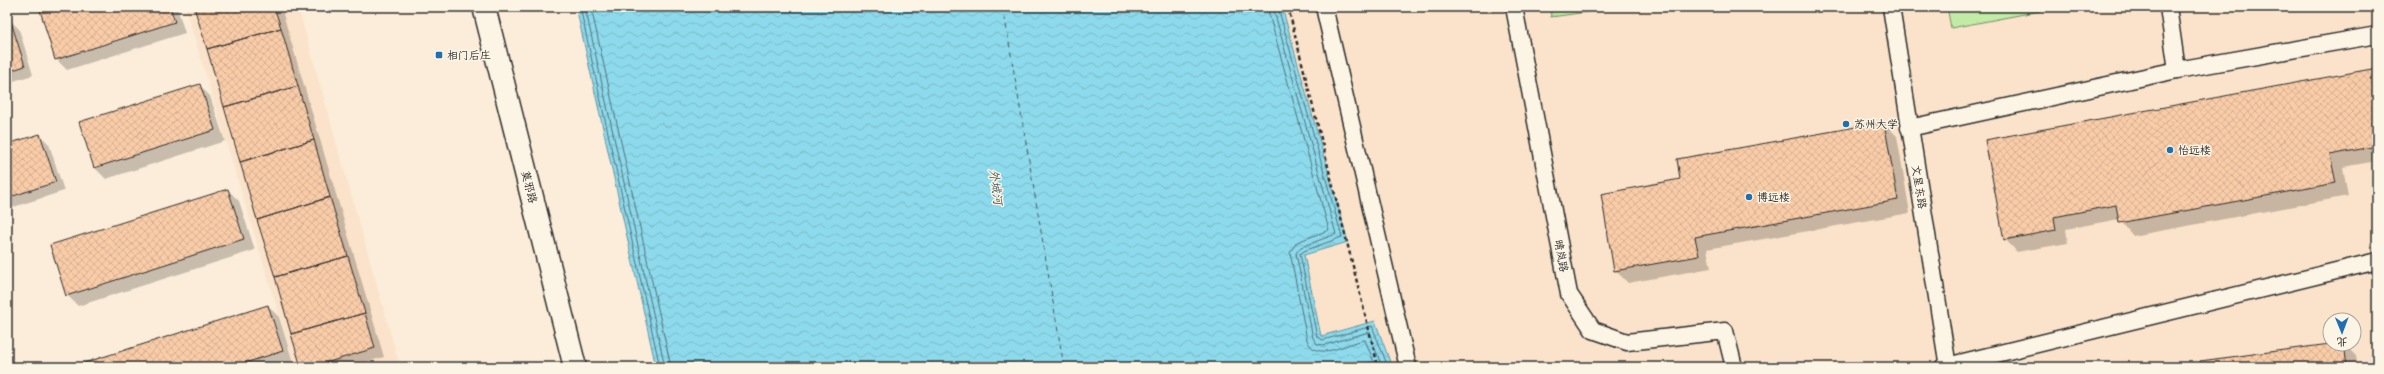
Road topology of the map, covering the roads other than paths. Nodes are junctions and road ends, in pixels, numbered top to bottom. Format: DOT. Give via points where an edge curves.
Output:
graph roads {
  1 [pos="484,7"];
  2 [pos="1324,7"];
  3 [pos="1514,7"];
  4 [pos="1891,7"];
  5 [pos="2168,7"];
  6 [pos="2377,35"];
  7 [pos="2178,70"];
  8 [pos="1909,128"];
  9 [pos="2377,261"];
  10 [pos="575,367"];
  11 [pos="1408,367"];
  12 [pos="1734,367"];
  13 [pos="1946,367"];
  1 -- 10 [label="main road, 莫邪路"];
  2 -- 11 [label="lane"];
  3 -- 12 [label="lane, 晴岚路" via="1569,294 1593,330 1627,342 1725,331"];
  4 -- 8 [label="lane, 文星东路"];
  5 -- 7 [label="lane"];
  6 -- 7 [label="lane"];
  7 -- 8 [label="lane"];
  8 -- 13 [label="lane, 文星东路"];
  9 -- 13 [label="lane"];
}
